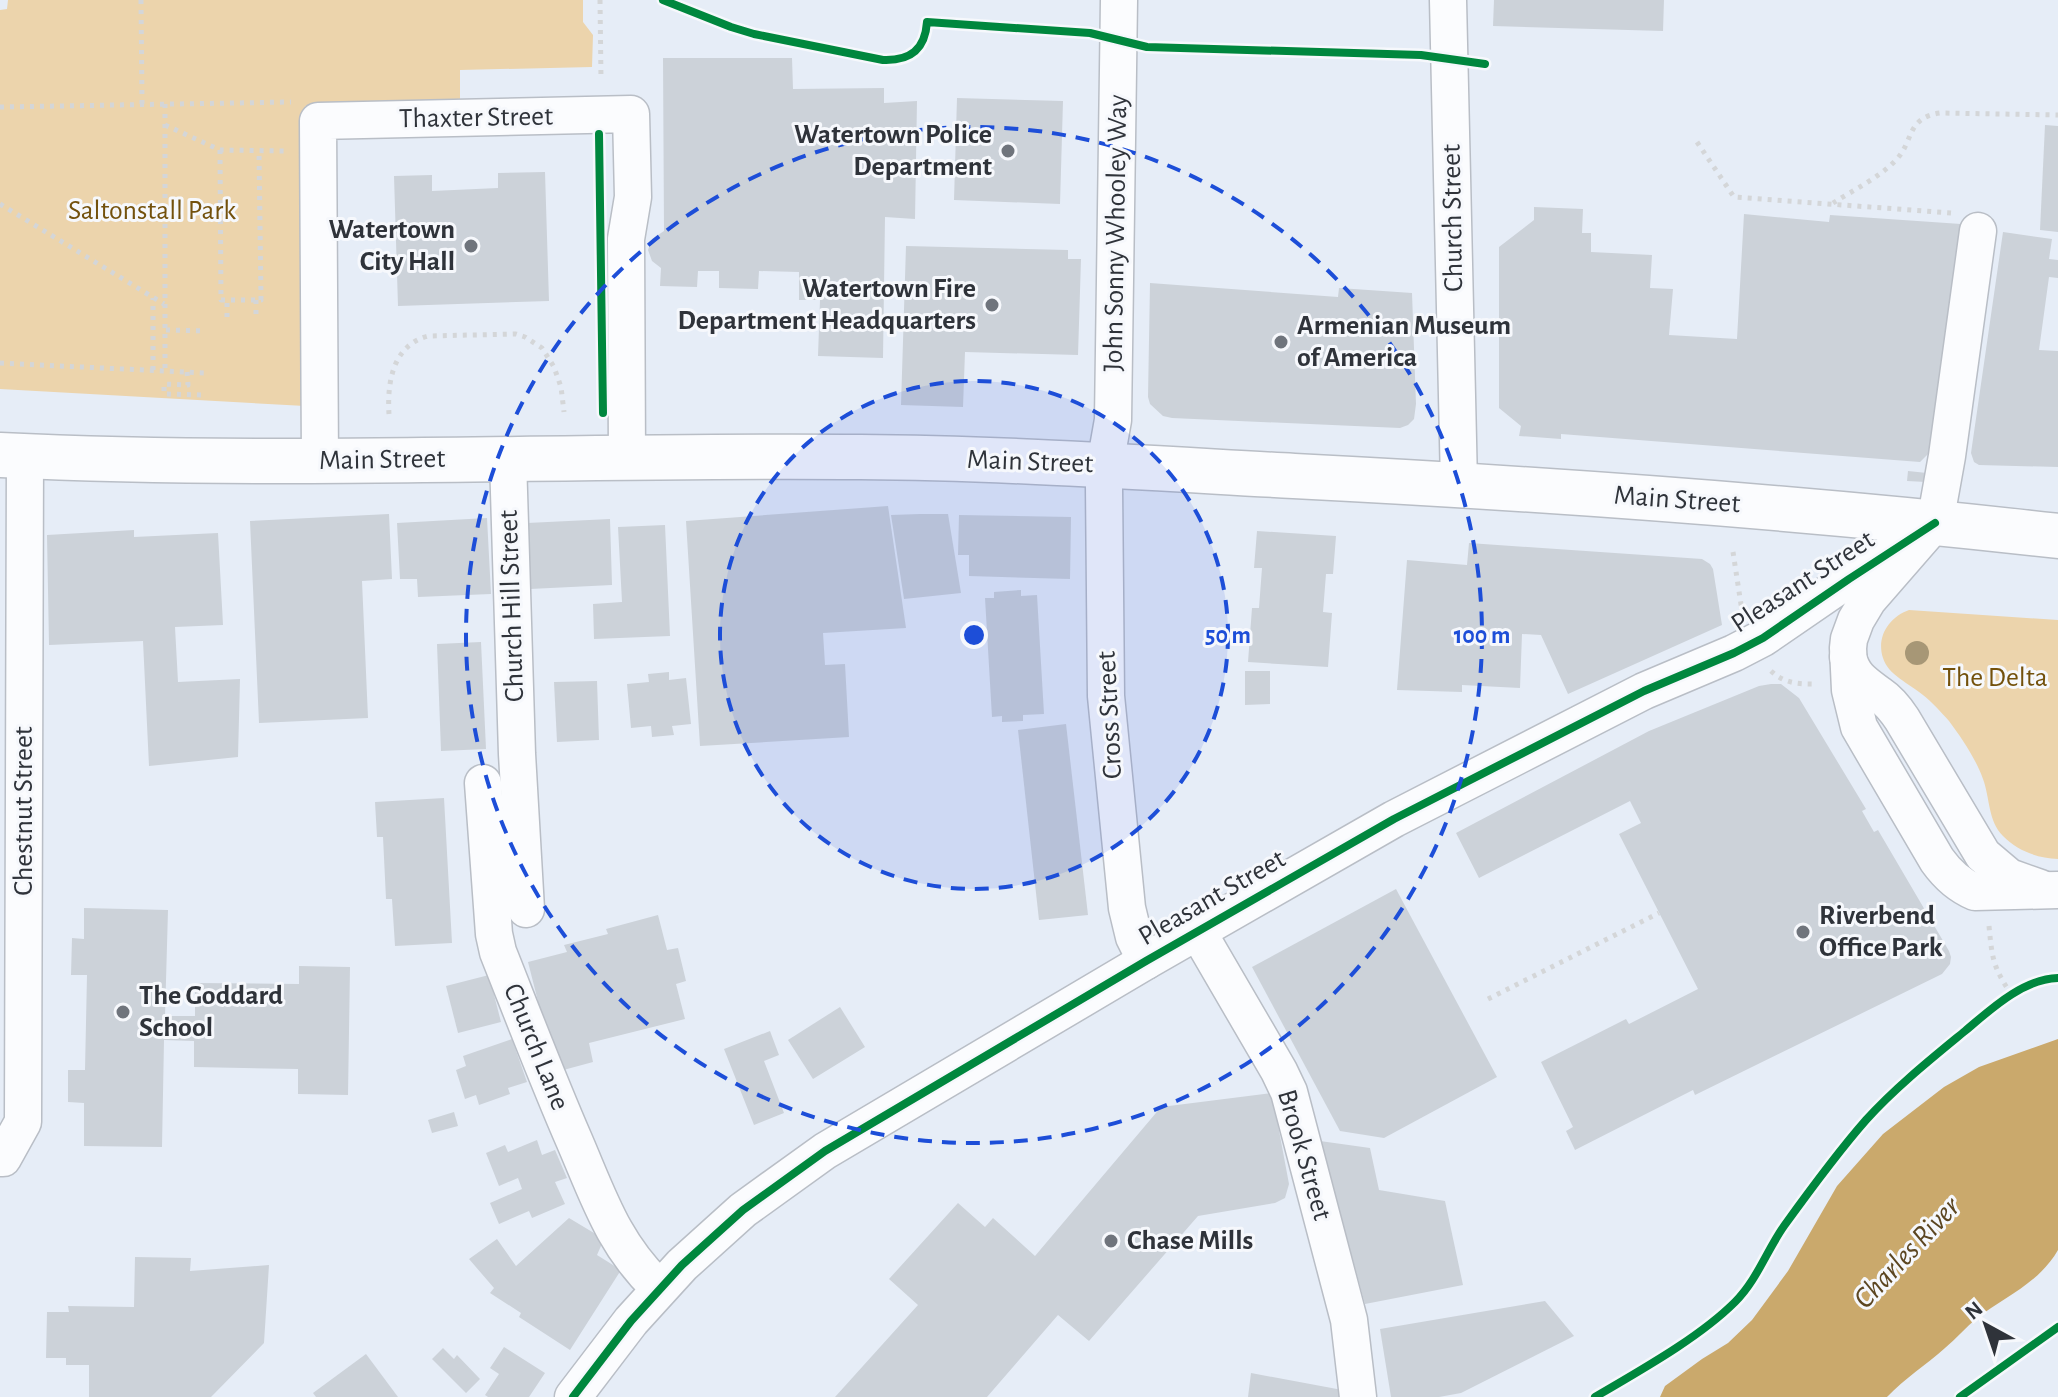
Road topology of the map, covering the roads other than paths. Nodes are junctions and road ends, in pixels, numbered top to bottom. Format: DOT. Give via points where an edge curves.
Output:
graph roads {
  1 [pos="1119,0"];
  2 [pos="1448,0"];
  3 [pos="1978,231"];
  4 [pos="12,456"];
  5 [pos="627,457"];
  6 [pos="508,459"];
  7 [pos="320,461"];
  8 [pos="1105,465"];
  9 [pos="1459,484"];
  10 [pos="1935,523"];
  11 [pos="2055,537"];
  12 [pos="483,783"];
  13 [pos="2056,890"];
  14 [pos="526,909"];
  15 [pos="1198,932"];
  16 [pos="1146,961"];
  17 [pos="0,1158"];
  18 [pos="659,1288"];
  19 [pos="573,1397"];
  20 [pos="1358,1397"];
  1 -- 8 [label="street, John Sonny Whooley Way" via="1113,420"];
  2 -- 9 [label="street, Church Street"];
  3 -- 10 [label="street"];
  4 -- 7 [label="main road, Main Street"];
  4 -- 17 [label="street, Chestnut Street" via="23,1122"];
  5 -- 6 [label="main road, Main Street"];
  5 -- 7 [label="street, Thaxter Street" via="631,114 318,121"];
  5 -- 8 [label="main road, Main Street"];
  6 -- 7 [label="main road, Main Street"];
  6 -- 14 [label="street, Church Hill Street"];
  8 -- 9 [label="main road, Main Street"];
  8 -- 16 [label="street, Cross Street" via="1108,726 1127,908"];
  9 -- 10 [label="main road, Main Street"];
  10 -- 11 [label="main road, Main Street"];
  10 -- 13 [label="street" via="1861,610 1849,639 1850,690 1859,727 1949,876 1975,892"];
  10 -- 15 [label="street, Pleasant Street" via="1763,638 1644,691 1429,800"];
  12 -- 18 [label="street, Church Lane" via="498,952 611,1226"];
  15 -- 16 [label="street, Pleasant Street"];
  15 -- 20 [label="street, Brook Street" via="1293,1104 1349,1320"];
  16 -- 18 [label="street, Pleasant Street" via="825,1151 743,1210"];
  18 -- 19 [label="street, Pleasant Street"];
}
